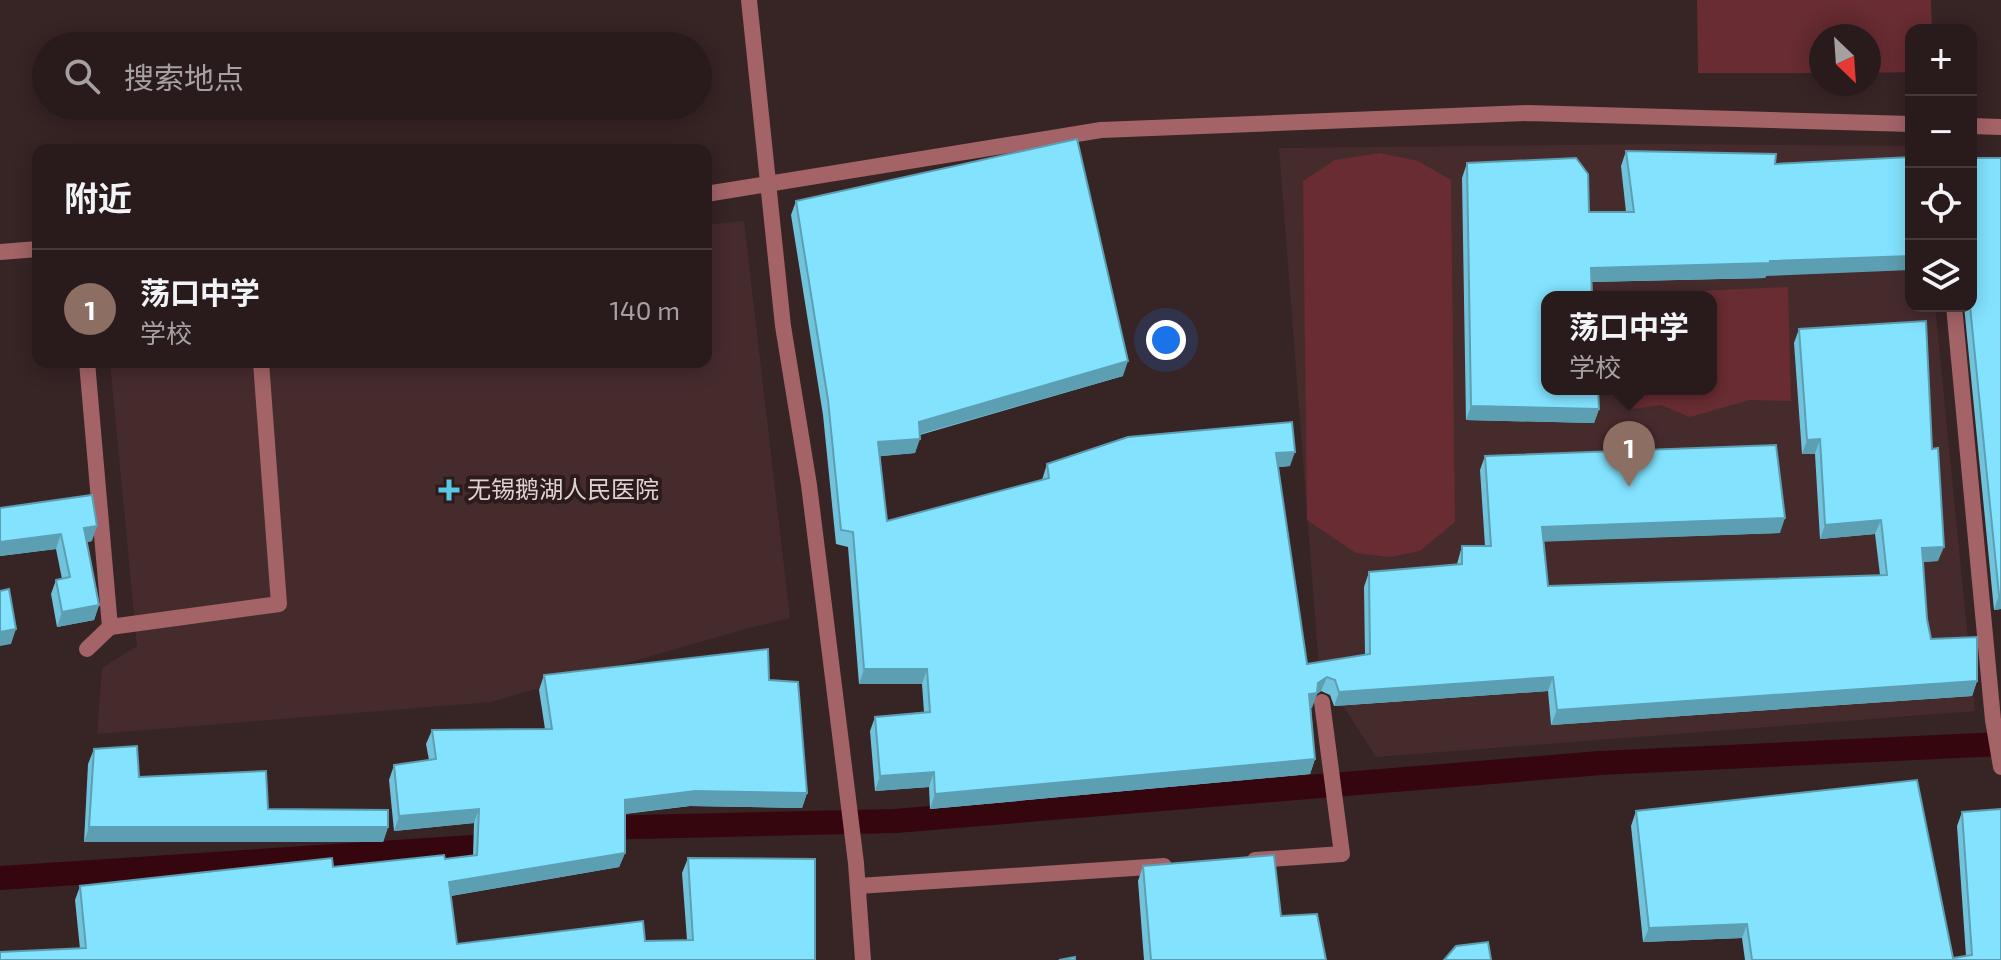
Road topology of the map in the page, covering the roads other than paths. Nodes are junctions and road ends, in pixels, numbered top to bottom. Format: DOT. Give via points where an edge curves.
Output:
graph roads {
  1 [pos="749,0"];
  2 [pos="1905,124"];
  3 [pos="1977,126"];
  4 [pos="2001,127"];
  5 [pos="768,185"];
  6 [pos="712,193"];
  7 [pos="32,249"];
  8 [pos="0,252"];
  9 [pos="1955,312"];
  10 [pos="88,368"];
  11 [pos="261,368"];
  12 [pos="110,627"];
  13 [pos="87,649"];
  14 [pos="1322,702"];
  15 [pos="2000,763"];
  16 [pos="1233,861"];
  17 [pos="1186,864"];
  18 [pos="858,886"];
  19 [pos="863,960"];
  1 -- 5 [label="street"];
  2 -- 5 [label="street" via="1528,113 1101,130"];
  3 -- 4 [label="street"];
  5 -- 6 [label="street"];
  5 -- 18 [label="street"];
  7 -- 8 [label="street"];
  9 -- 15 [label="street"];
  10 -- 12 [label="street"];
  11 -- 12 [label="street" via="279,604"];
  12 -- 13 [label="street"];
  14 -- 16 [label="street" via="1342,854"];
  17 -- 18 [label="street"];
  18 -- 19 [label="street"];
}
